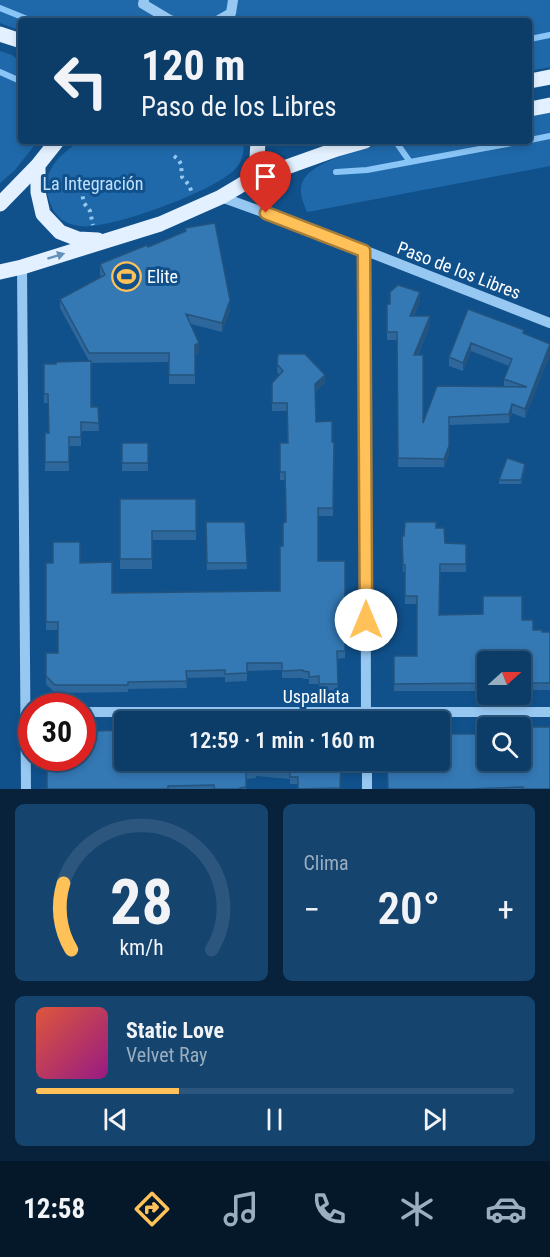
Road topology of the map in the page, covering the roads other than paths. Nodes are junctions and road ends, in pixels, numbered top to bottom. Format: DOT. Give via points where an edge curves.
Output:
graph roads {
  1 [pos="233,0"];
  2 [pos="144,2"];
  3 [pos="167,18"];
  4 [pos="222,18"];
  5 [pos="550,77"];
  6 [pos="532,81"];
  7 [pos="550,105"];
  8 [pos="532,109"];
  9 [pos="55,144"];
  10 [pos="258,144"];
  11 [pos="354,144"];
  12 [pos="38,165"];
  13 [pos="248,181"];
  14 [pos="221,197"];
  15 [pos="0,204"];
  16 [pos="113,239"];
  17 [pos="364,251"];
  18 [pos="22,267"];
  19 [pos="0,272"];
  20 [pos="550,323"];
  21 [pos="28,693"];
  22 [pos="366,711"];
  23 [pos="96,712"];
  24 [pos="550,712"];
  25 [pos="114,713"];
  26 [pos="450,715"];
  27 [pos="26,771"];
  28 [pos="367,771"];
  29 [pos="26,789"];
  30 [pos="367,789"];
  1 -- 4 [label="street" via="231,13"];
  2 -- 3 [label="street"];
  5 -- 6 [label="main road"];
  7 -- 8 [label="main road"];
  9 -- 12 [label="main road"];
  10 -- 13 [label="main road"];
  11 -- 13 [label="main road"];
  12 -- 15 [label="main road"];
  12 -- 16 [label="main road" via="43,214 60,232 78,239"];
  13 -- 14 [label="main road"];
  14 -- 16 [label="main road" via="160,224"];
  14 -- 17 [label="street, Paso de los Libres"];
  18 -- 16 [label="main road, one-way"];
  17 -- 20 [label="street, Paso de los Libres"];
  17 -- 22 [label="street"];
  18 -- 19 [label="main road"];
  18 -- 21 [label="street"];
  23 -- 25 [label="street, Uspallata"];
  24 -- 26 [label="street, Uspallata"];
  27 -- 29 [label="street"];
  28 -- 30 [label="street"];
}
